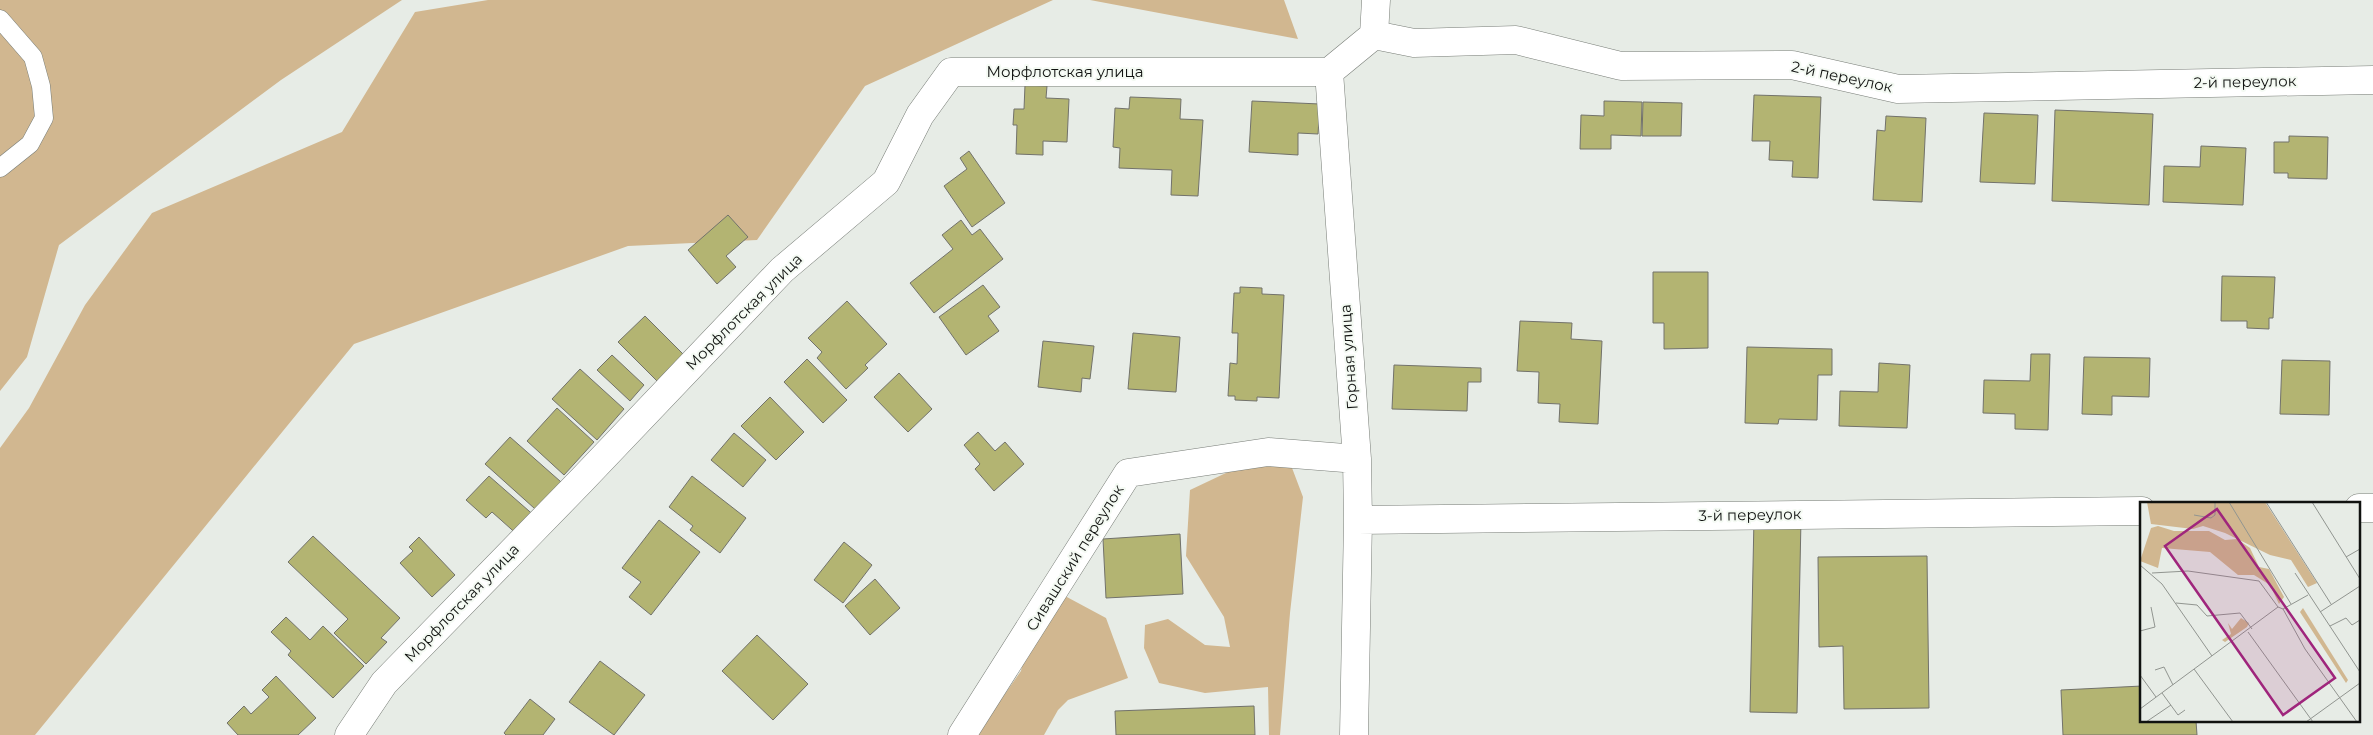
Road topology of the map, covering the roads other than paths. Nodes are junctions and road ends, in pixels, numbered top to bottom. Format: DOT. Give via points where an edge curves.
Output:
graph roads {
  1 [pos="1376,0"];
  2 [pos="0,19"];
  3 [pos="1374,35"];
  4 [pos="1329,72"];
  5 [pos="2373,80"];
  6 [pos="0,168"];
  7 [pos="1357,459"];
  8 [pos="2360,508"];
  9 [pos="2373,508"];
  10 [pos="2140,511"];
  11 [pos="1358,520"];
  12 [pos="349,735"];
  13 [pos="962,735"];
  14 [pos="1354,735"];
  1 -- 3 [label="street"];
  2 -- 6 [label="lane" via="33,56 41,86 44,118 30,144"];
  3 -- 4 [label="street"];
  3 -- 5 [label="street, 2-й переулок" via="1414,43 1516,40 1621,66 1792,65 1898,89"];
  4 -- 7 [label="street, Горная улица"];
  4 -- 12 [label="street, Морфлотская улица" via="951,72 920,115 886,182 782,270 384,683"];
  7 -- 11 [label="street, Горная улица"];
  7 -- 13 [label="street, Сивашский переулок" via="1268,452 1128,474"];
  8 -- 9 [label="street"];
  10 -- 11 [label="street, 3-й переулок"];
  11 -- 14 [label="street, Горная улица"];
}
